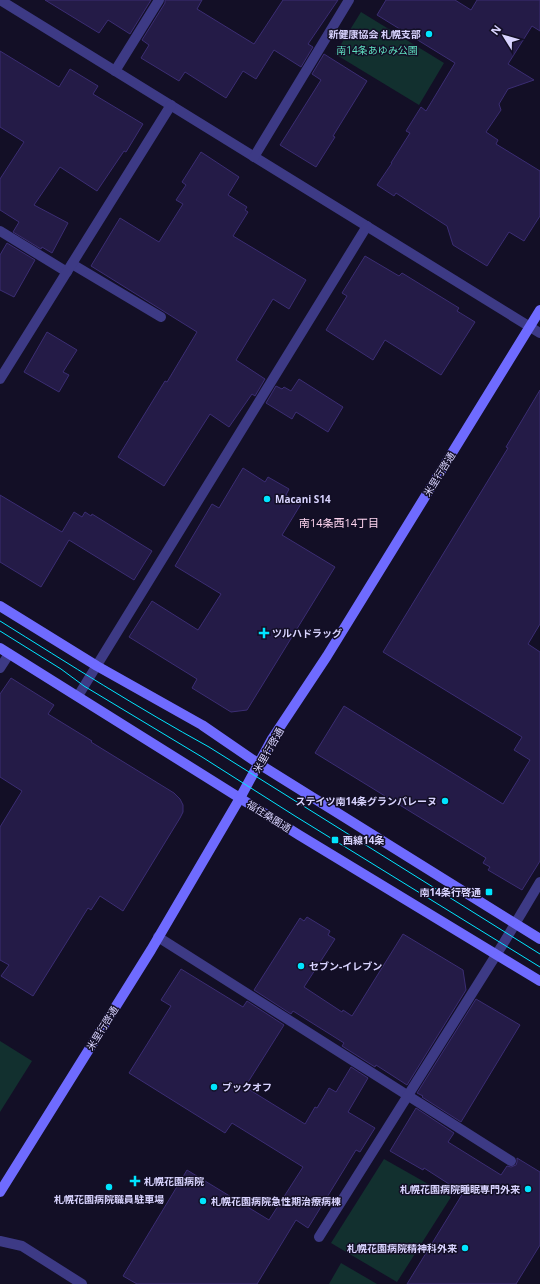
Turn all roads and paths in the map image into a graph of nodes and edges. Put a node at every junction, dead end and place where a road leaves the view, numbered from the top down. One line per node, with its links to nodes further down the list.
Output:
1 (0, 0): 4 (street)
2 (158, 0): 4 (street)
3 (349, 0): 6 (street)
4 (115, 71): 5 (street)
5 (170, 105): 6 (street); 9 (street)
6 (254, 157): 7 (street)
7 (367, 226): 12 (street); 18 (street)
8 (0, 231): 9 (street)
9 (69, 268): 11 (street); 14 (street)
10 (540, 310): 12 (street, 米里行啓通)
11 (161, 317)
12 (530, 327): 13 (street); 21 (street, 米里行啓通)
13 (540, 333)
14 (3, 366): 15 (street)
15 (0, 379)
16 (0, 606): 18 (street)
17 (4, 651): 19 (street); 20 (street, 福住桑園通)
18 (97, 666): 20 (street); 21 (street)
19 (0, 668)
20 (78, 696): 22 (street, 福住桑園通)
21 (259, 764): 22 (street, 米里行啓通); 24 (street)
22 (240, 798): 25 (street, 米里行啓通); 27 (street, 福住桑園通)
23 (540, 882): 24 (street)
24 (515, 924): 26 (street); 27 (street)
25 (158, 937): 29 (street); 31 (street, 米里行啓通)
26 (540, 939)
27 (496, 954): 28 (street, 福住桑園通); 29 (street)
28 (540, 982)
29 (408, 1095): 30 (street); 32 (street)
30 (511, 1160)
31 (0, 1192)
32 (319, 1237)
33 (0, 1241): 34 (street)
34 (82, 1284)

